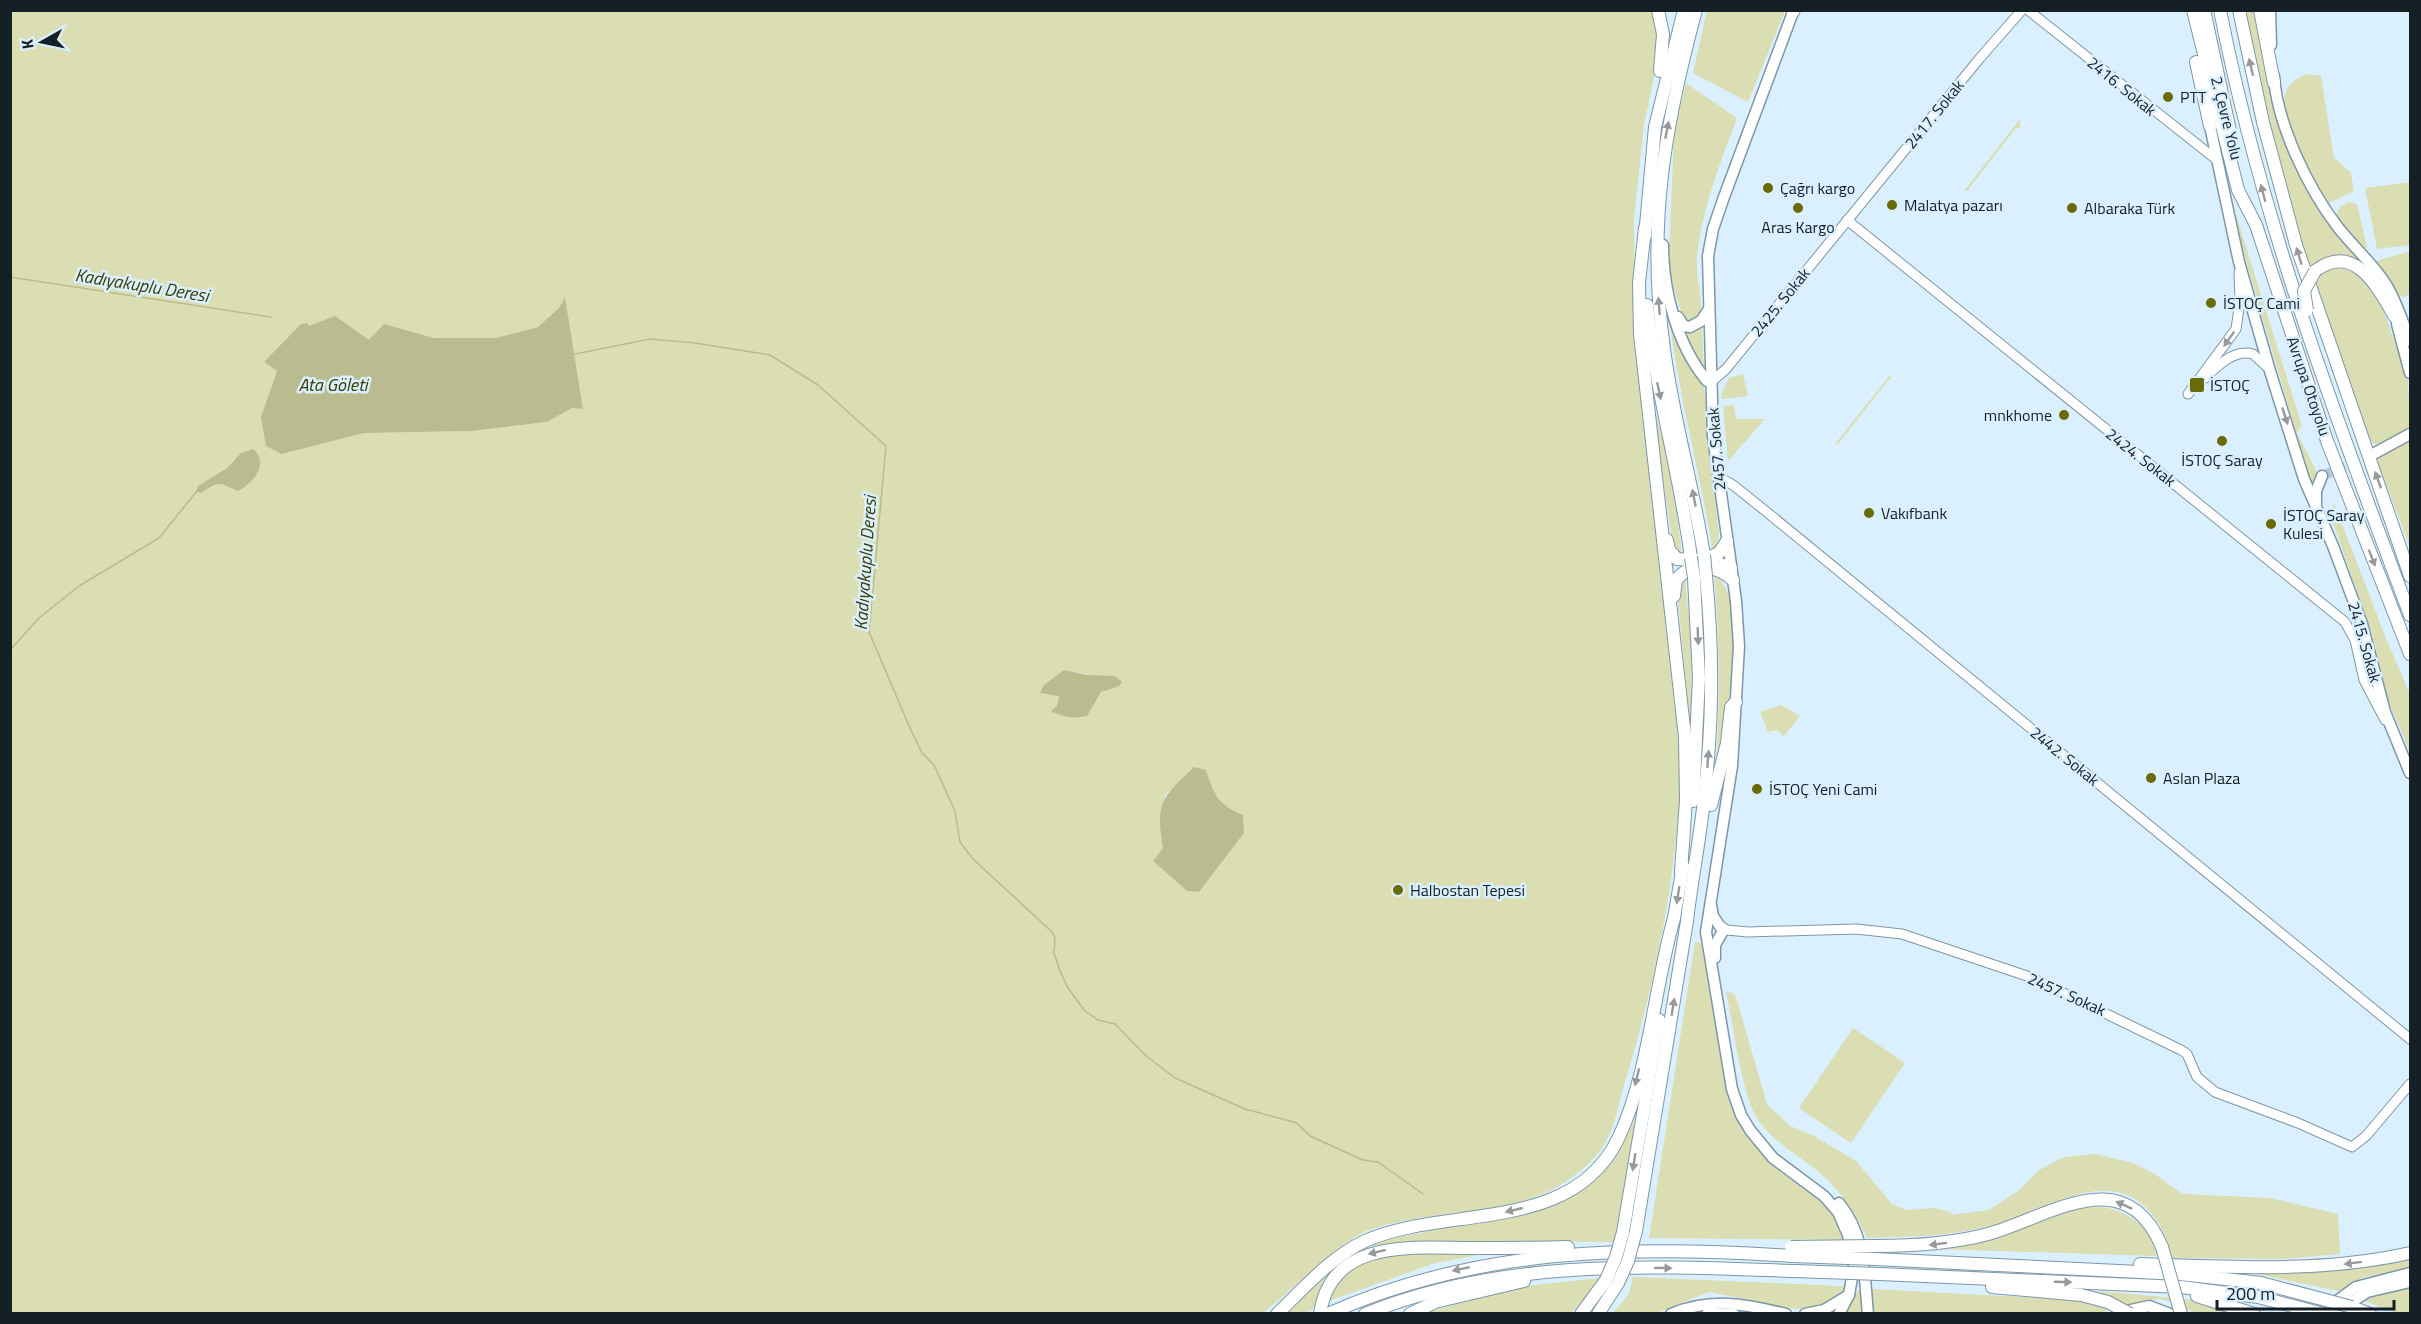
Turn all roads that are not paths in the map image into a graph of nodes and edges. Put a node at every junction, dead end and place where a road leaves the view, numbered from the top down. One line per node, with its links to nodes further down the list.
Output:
1 (1658, 10): 15 (highway)
2 (1684, 10): 15 (highway)
3 (1696, 10): 18 (highway, one-way to 3)
4 (2022, 10): 19 (street, 2417. Sokak)
5 (2028, 10): 17 (street, 2416. Sokak)
6 (2187, 10): 16 (highway)
7 (2193, 10): 20 (highway, Avrupa Otoyolu)
8 (2204, 10): 20 (highway, 2. Çevre Yolu)
9 (2220, 10): 31 (highway, Avrupa Otoyolu, one-way to 9)
10 (2239, 10): 40 (highway, one-way to 10)
11 (2260, 10): 14 (highway)
12 (2270, 10): 14 (main road)
13 (1793, 11): 25 (main road, 2457. Sokak)
14 (2274, 83): 22 (main road)
15 (1659, 108): 21 (highway)
16 (2210, 126): 17 (main road)
17 (2217, 160): 23 (main road)
18 (1659, 188): 24 (main road); 42 (highway, one-way to 18)
19 (1848, 220): 30 (street, 2425. Sokak); 51 (street, 2424. Sokak)
20 (2256, 225): 49 (highway, Avrupa Otoyolu, one-way to 49)
21 (1645, 228): 33 (highway); 42 (highway, one-way to 42)
22 (2338, 228): 26 (main road); 27 (main road)
23 (2239, 262): 28 (main road); 28 (street, one-way to 28)
24 (1671, 302): 25 (main road); 30 (main road)
25 (1709, 309): 30 (main road, 2457. Sokak)
26 (2395, 317): 29 (main road); 31 (highway, bridge)
27 (2410, 341)
28 (2270, 371): 39 (main road, 2415. Sokak, one-way to 39)
29 (2410, 373)
30 (1711, 382): 35 (main road, 2457. Sokak)
31 (2326, 389): 47 (highway, Avrupa Otoyolu)
32 (2410, 434): 34 (main road)
33 (1654, 450): 42 (highway); 48 (highway)
34 (2375, 453)
35 (1717, 476): 37 (street, 2442. Sokak); 38 (main road, 2457. Sokak)
36 (2322, 476): 39 (main road)
37 (1735, 486): 38 (street); 61 (street, 2442. Sokak)
38 (1720, 497): 41 (main road, 2457. Sokak)
39 (2317, 512): 51 (main road, 2415. Sokak)
40 (2398, 535): 43 (highway); 45 (highway)
41 (1727, 541): 42 (highway); 44 (main road, 2457. Sokak)
42 (1699, 558): 44 (highway); 46 (highway, bridge)
43 (2410, 564)
44 (1732, 574): 48 (highway); 50 (main road, 2457. Sokak)
45 (2410, 576)
46 (1700, 577): 53 (highway, one-way to 53); 56 (highway, one-way to 46)
47 (2410, 615)
48 (1676, 645): 53 (highway)
49 (2410, 654)
50 (1736, 702): 54 (main road, 2457. Sokak); 56 (highway)
51 (2390, 725): 52 (main road, 2415. Sokak)
52 (2410, 773)
53 (1681, 872): 55 (highway, one-way to 55)
54 (1710, 897): 57 (main road); 58 (main road, 2457. Sokak)
55 (1674, 918): 63 (highway, one-way to 63); 67 (highway, one-way to 67)
56 (1687, 921): 63 (highway, one-way to 56)
57 (1719, 925): 58 (main road); 59 (street); 60 (main road)
58 (1706, 932): 60 (main road); 74 (main road)
59 (1748, 932): 60 (street); 62 (street, 2457. Sokak)
60 (1718, 939): 89 (main road)
61 (2410, 1039)
62 (2410, 1084)
63 (1630, 1231): 70 (highway, bridge); 83 (highway, bridge)
64 (1623, 1252): 65 (highway, bridge); 67 (highway, one-way to 67); 79 (highway, one-way to 79)
65 (1875, 1253): 68 (highway); 92 (highway, one-way to 65, bridge)
66 (2410, 1253): 68 (highway, one-way to 68)
67 (1349, 1257): 77 (highway); 78 (highway)
68 (2068, 1268): 97 (highway, bridge)
69 (2410, 1273): 94 (main road)
70 (1605, 1274): 71 (highway, one-way to 71, bridge); 80 (highway); 81 (highway); 82 (highway)
71 (1879, 1274): 73 (highway, one-way to 73); 91 (highway, bridge)
72 (2410, 1282): 96 (main road)
73 (2122, 1284): 93 (highway); 95 (highway, bridge)
74 (1849, 1295): 87 (main road); 88 (main road)
75 (2166, 1312): 90 (main road)
76 (1784, 1313): 84 (main road); 87 (main road)
77 (1277, 1314)
78 (1320, 1314)
79 (1328, 1314)
80 (1365, 1314)
81 (1410, 1314)
82 (1581, 1314)
83 (1598, 1314)
84 (1671, 1314)
85 (1707, 1314): 86 (main road)
86 (1734, 1314)
87 (1803, 1314)
88 (1839, 1314)
89 (1868, 1314)
90 (2119, 1314)
91 (2130, 1314)
92 (2181, 1314)
93 (2254, 1314)
94 (2319, 1314)
95 (2324, 1314)
96 (2332, 1314)
97 (2370, 1314)

